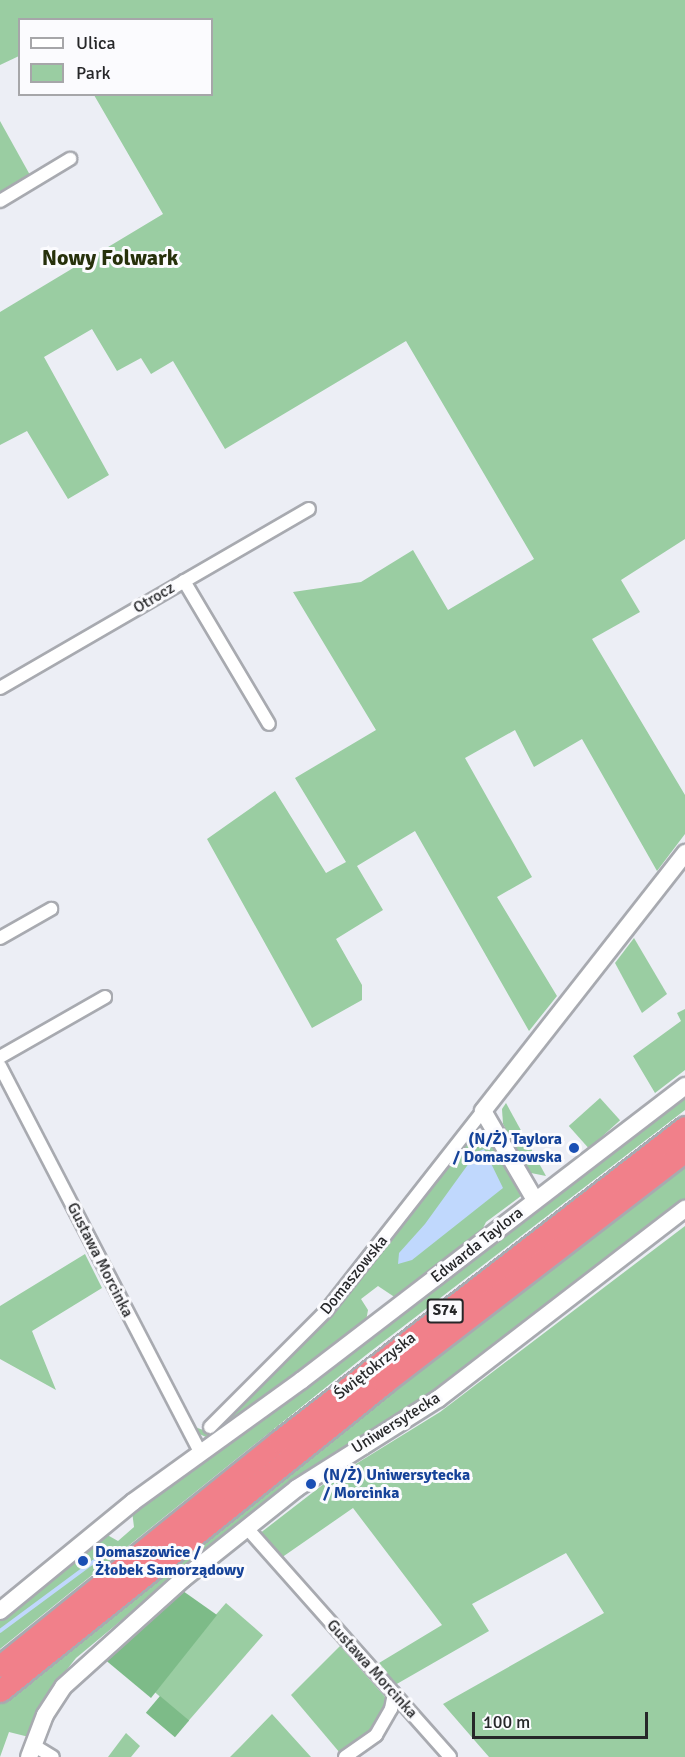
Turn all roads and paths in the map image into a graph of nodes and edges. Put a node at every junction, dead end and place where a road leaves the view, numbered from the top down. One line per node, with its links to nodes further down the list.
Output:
1 (70, 159): 2 (street)
2 (0, 201)
3 (309, 509): 4 (street, Otrocz)
4 (184, 581): 5 (street, Otrocz); 6 (street)
5 (0, 688)
6 (269, 724)
7 (685, 854): 14 (street, Domaszowska)
8 (51, 909): 9 (street)
9 (0, 938)
10 (105, 997): 11 (street)
11 (0, 1057)
12 (0, 1066): 20 (street, Gustawa Morcinka)
13 (685, 1086): 17 (street, Edwarda Taylora)
14 (483, 1111): 17 (street); 19 (street, Domaszowska)
15 (685, 1127): 21 (highway, Świętokrzyska / S74)
16 (685, 1151): 21 (highway, Świętokrzyska / S74)
17 (535, 1200): 20 (street, Edwarda Taylora)
18 (685, 1209): 22 (street, Uniwersytecka)
19 (210, 1427)
20 (201, 1454): 23 (street, Edwarda Taylora)
21 (214, 1505): 24 (highway, S74); 25 (highway, S74)
22 (246, 1527): 26 (street, Gustawa Morcinka); 27 (street, Uniwersytecka)
23 (0, 1611)
24 (0, 1666)
25 (0, 1691)
26 (394, 1693): 29 (street); 30 (street, Gustawa Morcinka)
27 (31, 1751): 28 (street)
28 (52, 1757)
29 (345, 1757)
30 (450, 1757)

